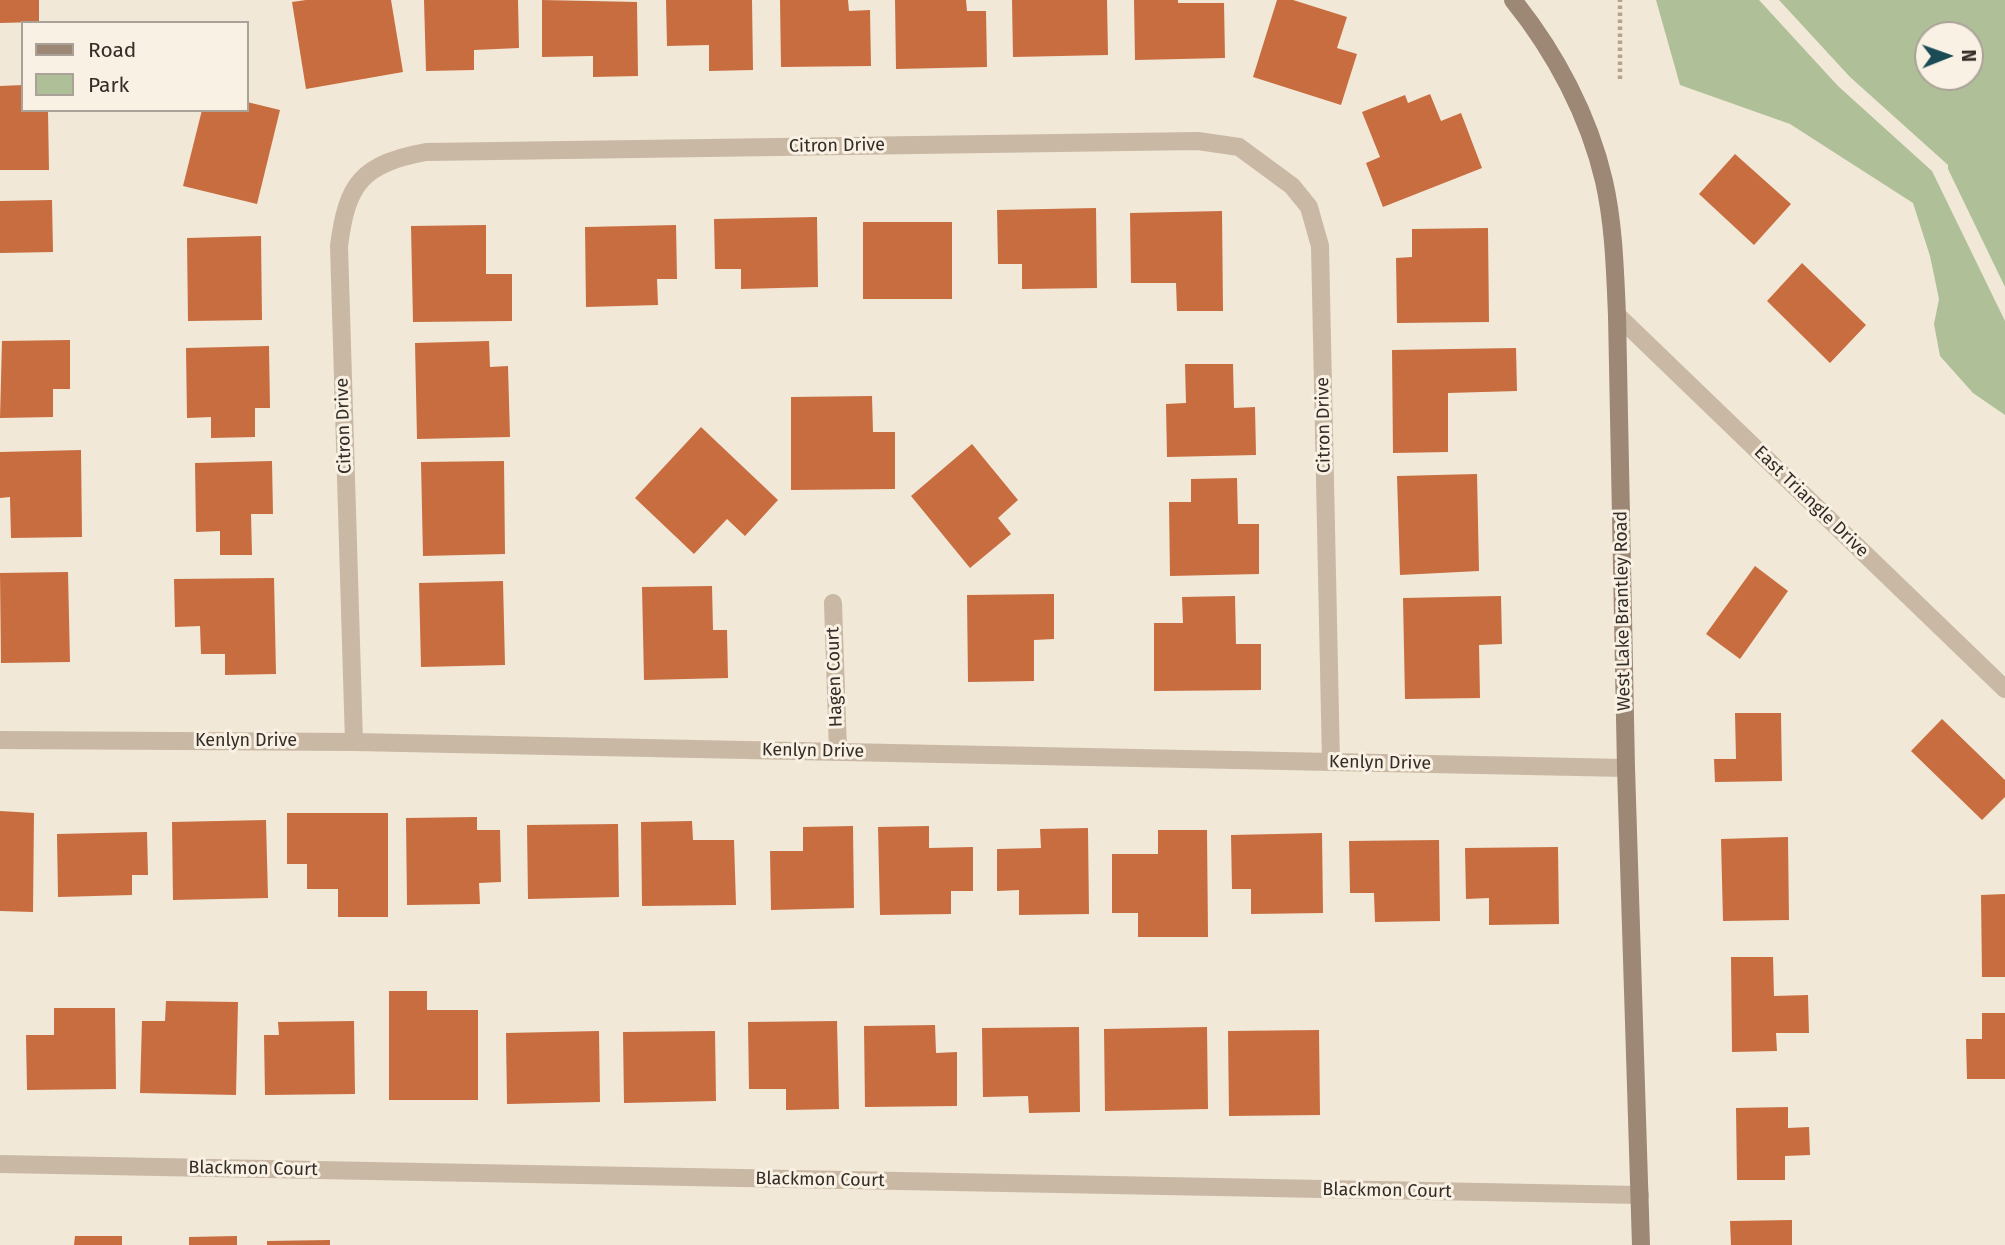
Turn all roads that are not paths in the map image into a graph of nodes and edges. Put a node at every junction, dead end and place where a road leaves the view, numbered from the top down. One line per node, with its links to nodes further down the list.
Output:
1 (1513, 0): 2 (street, West Lake Brantley Road)
2 (1618, 315): 4 (street, East Triangle Drive); 9 (street, West Lake Brantley Road)
3 (833, 603): 7 (street, Hagen Court)
4 (2005, 689)
5 (0, 740): 6 (street, Kenlyn Drive)
6 (354, 742): 7 (street, Kenlyn Drive); 8 (street, Citron Drive)
7 (838, 751): 8 (street, Kenlyn Drive)
8 (1331, 762): 9 (street, Kenlyn Drive)
9 (1626, 768): 11 (street, West Lake Brantley Road)
10 (0, 1164): 11 (street, Blackmon Court)
11 (1640, 1195): 12 (street, West Lake Brantley Road)
12 (1641, 1245)

